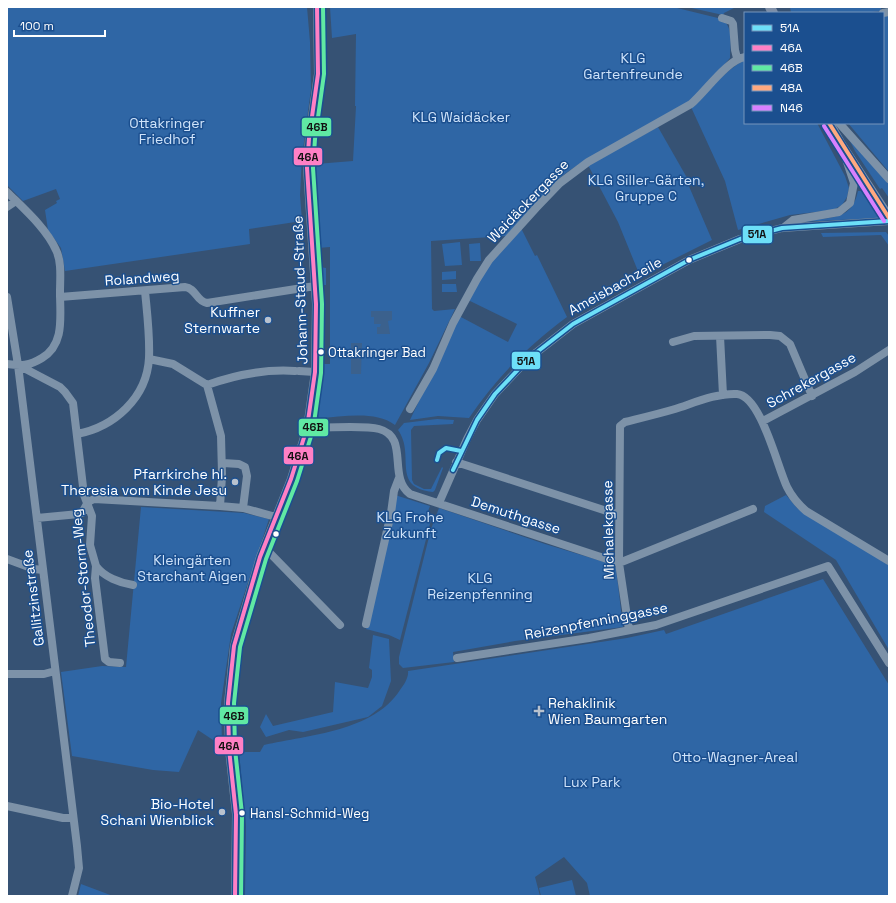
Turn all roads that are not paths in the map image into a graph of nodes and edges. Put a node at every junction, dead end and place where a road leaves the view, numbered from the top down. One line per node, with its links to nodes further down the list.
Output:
1 (317, 7): 14 (street, Johann-Staud-Straße)
2 (722, 18): 3 (street)
3 (741, 58): 28 (street, Waidäckergasse)
4 (830, 124): 6 (main road)
5 (840, 124): 7 (street)
6 (840, 143): 11 (main road); 13 (street)
7 (889, 180)
8 (7, 192): 9 (street)
9 (16, 201): 10 (street); 17 (street)
10 (7, 207)
11 (889, 218)
12 (889, 221): 13 (street, Ameisbachzeile)
13 (782, 228): 33 (street, Ameisbachzeile)
14 (315, 286): 15 (street, Rolandweg); 24 (street, Johann-Staud-Straße)
15 (145, 291): 17 (street, Rolandweg); 21 (street)
16 (7, 297): 23 (street, Gallitzinstraße)
17 (60, 298): 23 (street)
18 (720, 336): 19 (street); 26 (street); 27 (street)
19 (673, 342)
20 (889, 350): 27 (street, Schrekergasse)
21 (149, 359): 25 (street); 32 (street)
22 (7, 364): 23 (street)
23 (18, 365): 32 (street, Theodor-Storm-Weg); 43 (street, Gallitzinstraße)
24 (315, 372): 25 (street); 30 (street, Johann-Staud-Straße)
25 (207, 385): 34 (street)
26 (723, 396): 29 (street, Schrekergasse); 31 (street, Schrekergasse)
27 (812, 396): 29 (street, Schrekergasse)
28 (410, 409)
29 (763, 421): 46 (street)
30 (308, 428): 35 (street); 42 (street, Johann-Staud-Straße)
31 (620, 429): 41 (street, Michalekgasse)
32 (77, 434): 36 (street, Theodor-Storm-Weg)
33 (456, 462): 37 (street, Ameisbachzeile); 41 (street)
34 (223, 463): 38 (street); 39 (street)
35 (398, 478): 37 (street, Demuthgasse); 51 (street)
36 (88, 502): 38 (street); 43 (street); 48 (street, Theodor-Storm-Weg)
37 (439, 503): 47 (street, Demuthgasse)
38 (220, 506): 39 (street)
39 (244, 508): 42 (street)
40 (753, 509): 47 (street)
41 (620, 515): 47 (street, Michalekgasse)
42 (276, 517): 44 (street, Johann-Staud-Straße)
43 (37, 518): 49 (street, Gallitzinstraße)
44 (264, 547): 52 (street); 62 (street, Johann-Staud-Straße)
45 (7, 559): 49 (street)
46 (889, 561)
47 (619, 563): 53 (street, Michalekgasse)
48 (96, 566): 50 (street); 55 (street, Theodor-Storm-Weg)
49 (43, 570): 57 (street, Gallitzinstraße)
50 (133, 586)
51 (366, 624)
52 (340, 625)
53 (629, 630): 54 (street, Reizenpfenninggasse); 56 (street, Reizenpfenninggasse)
54 (457, 658)
55 (120, 663)
56 (889, 663)
57 (55, 671): 58 (street); 60 (street, Gallitzinstraße)
58 (7, 674)
59 (7, 806): 60 (street)
60 (73, 818): 61 (street, Gallitzinstraße)
61 (72, 896)
62 (235, 896)

